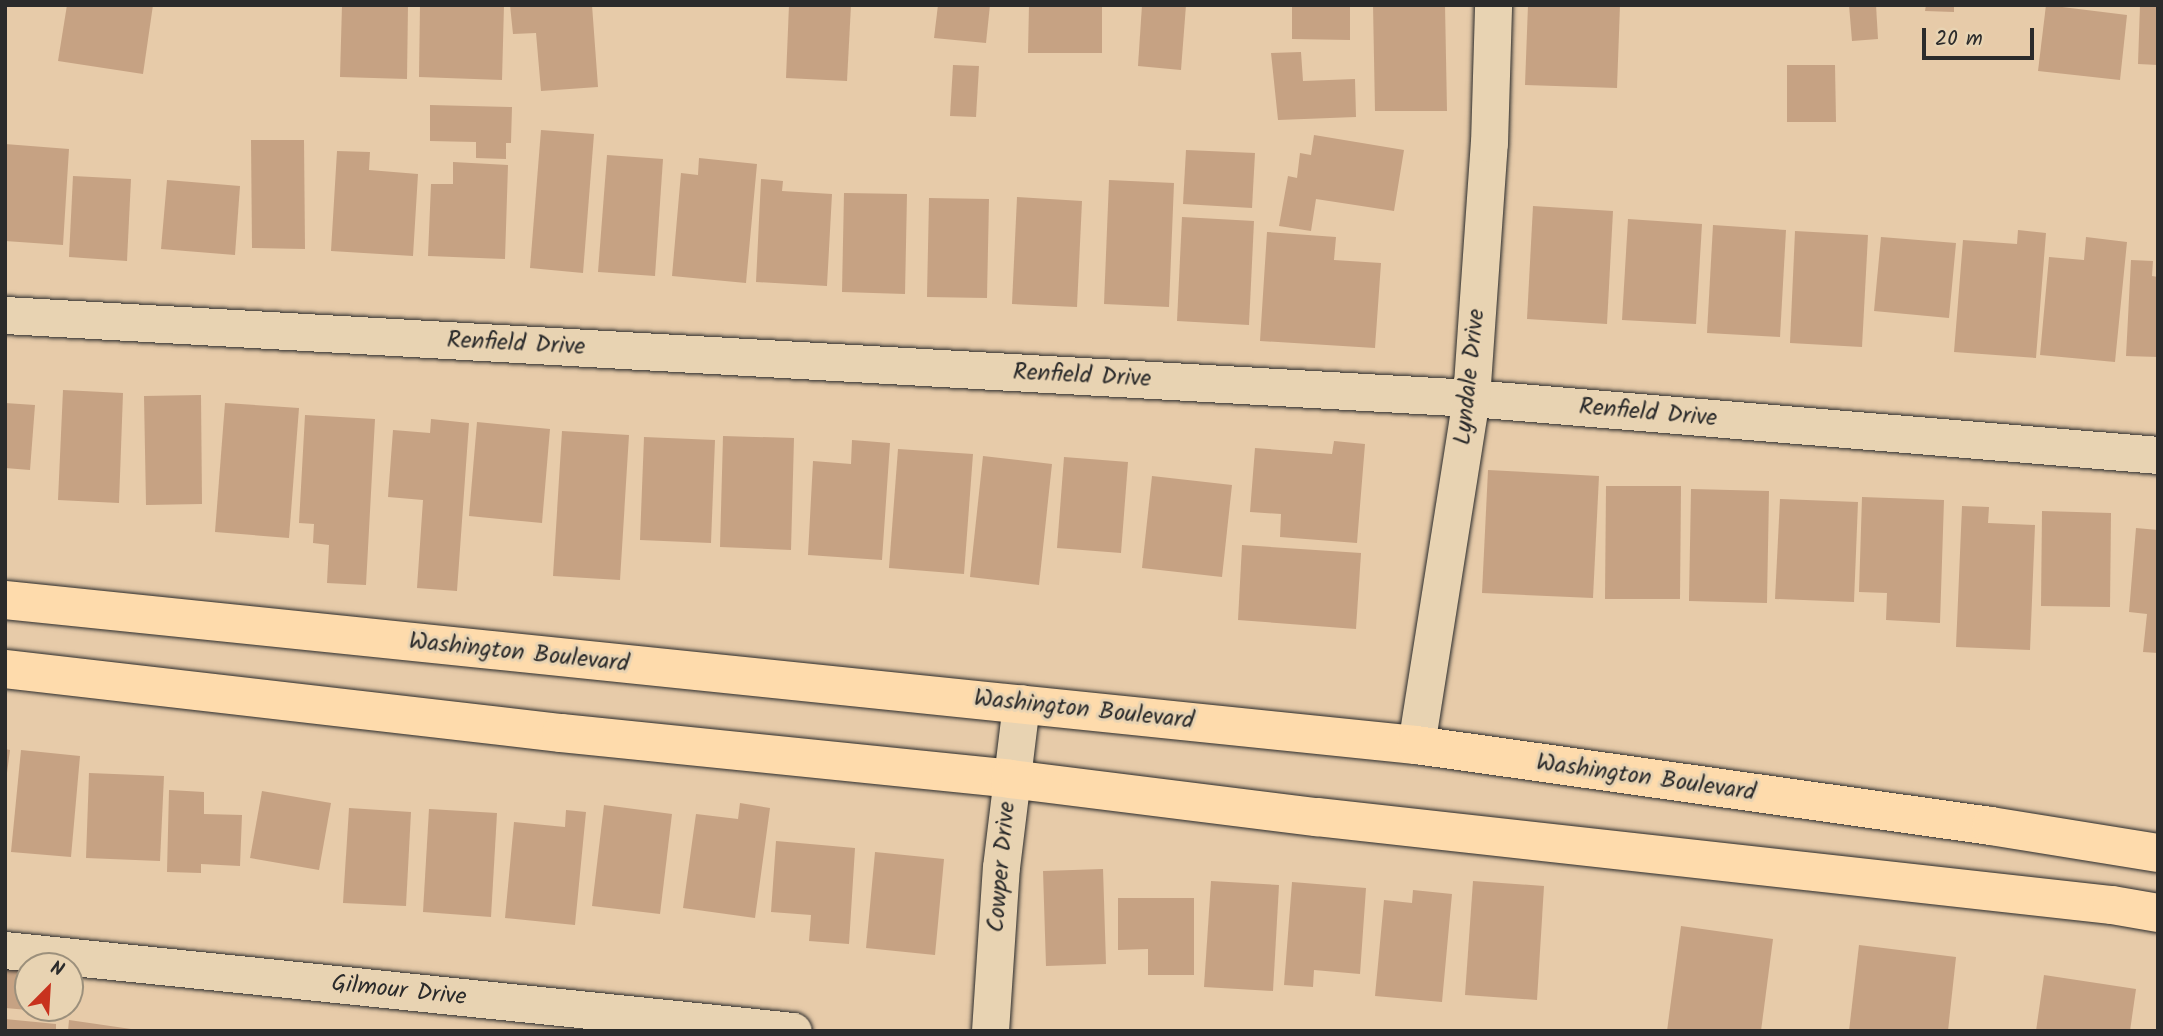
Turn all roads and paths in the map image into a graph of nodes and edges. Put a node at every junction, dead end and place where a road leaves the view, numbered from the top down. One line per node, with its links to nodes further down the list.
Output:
1 (1493, 5): 3 (street, Lyndale Drive)
2 (5, 315): 3 (street, Renfield Drive)
3 (1471, 398): 4 (street, Renfield Drive); 8 (street, Lyndale Drive)
4 (2158, 455)
5 (5, 600): 7 (highway, Washington Boulevard)
6 (5, 668): 9 (highway)
7 (1021, 703): 8 (highway, Washington Boulevard); 9 (street, Cowper Drive)
8 (1416, 745): 10 (highway, Washington Boulevard)
9 (1010, 779): 11 (highway); 14 (street, Cowper Drive)
10 (2158, 853)
11 (2158, 913)
12 (5, 950): 13 (street, Gilmour Drive)
13 (793, 1031)
14 (990, 1031)

